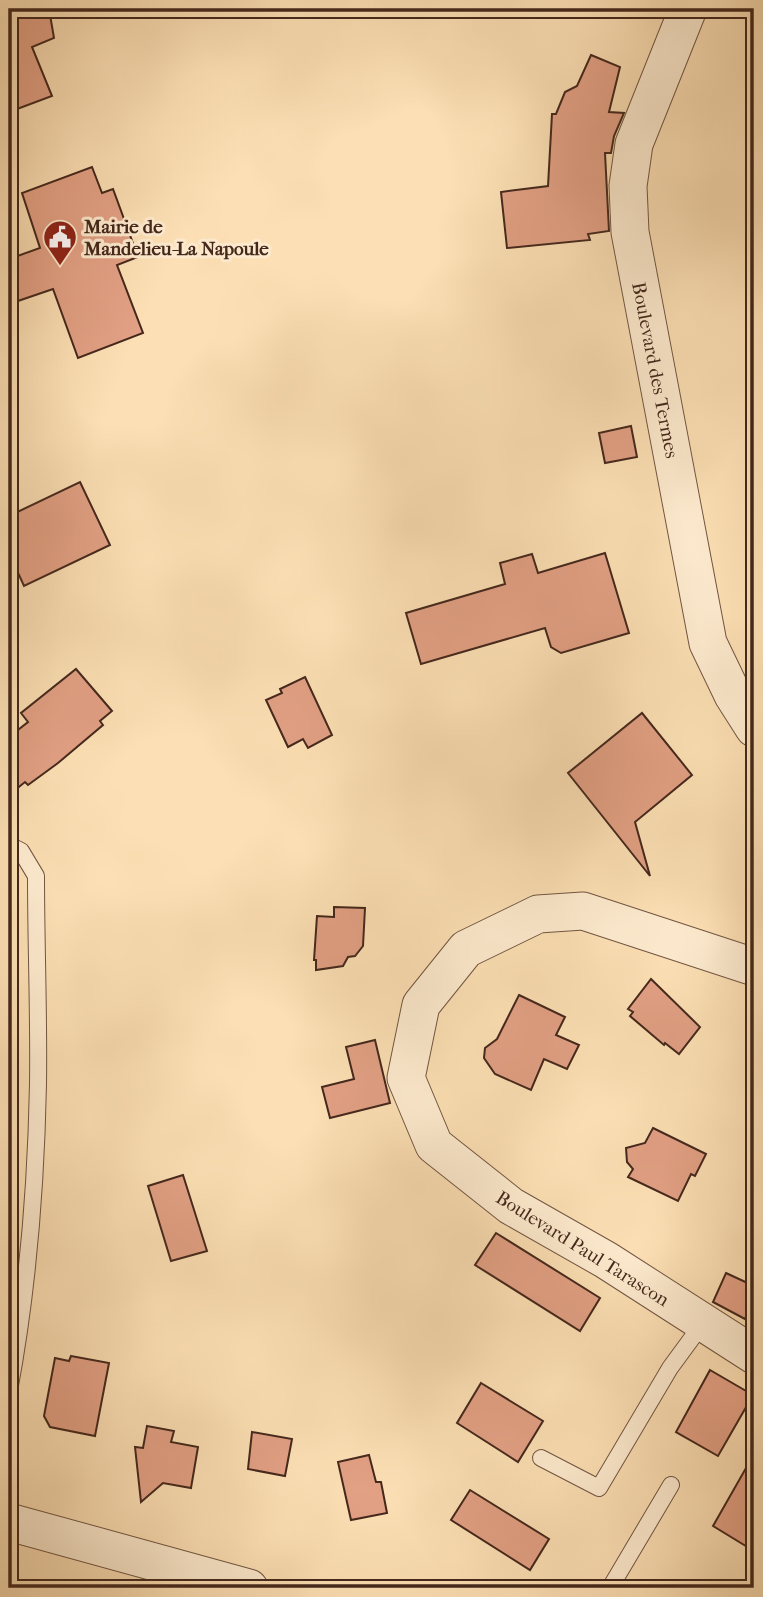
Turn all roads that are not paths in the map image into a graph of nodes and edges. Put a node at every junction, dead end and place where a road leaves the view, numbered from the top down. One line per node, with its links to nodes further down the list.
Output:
1 (688, 9): 2 (street, Boulevard des Termes)
2 (754, 728)
3 (9, 845): 7 (lane)
4 (754, 967): 5 (street, Boulevard Paul Tarascon)
5 (703, 1323): 6 (street, Boulevard Paul Tarascon); 8 (lane)
6 (754, 1355)
7 (9, 1391)
8 (541, 1458)
9 (671, 1485): 12 (lane)
10 (9, 1522): 11 (street)
11 (249, 1588)
12 (610, 1588)

